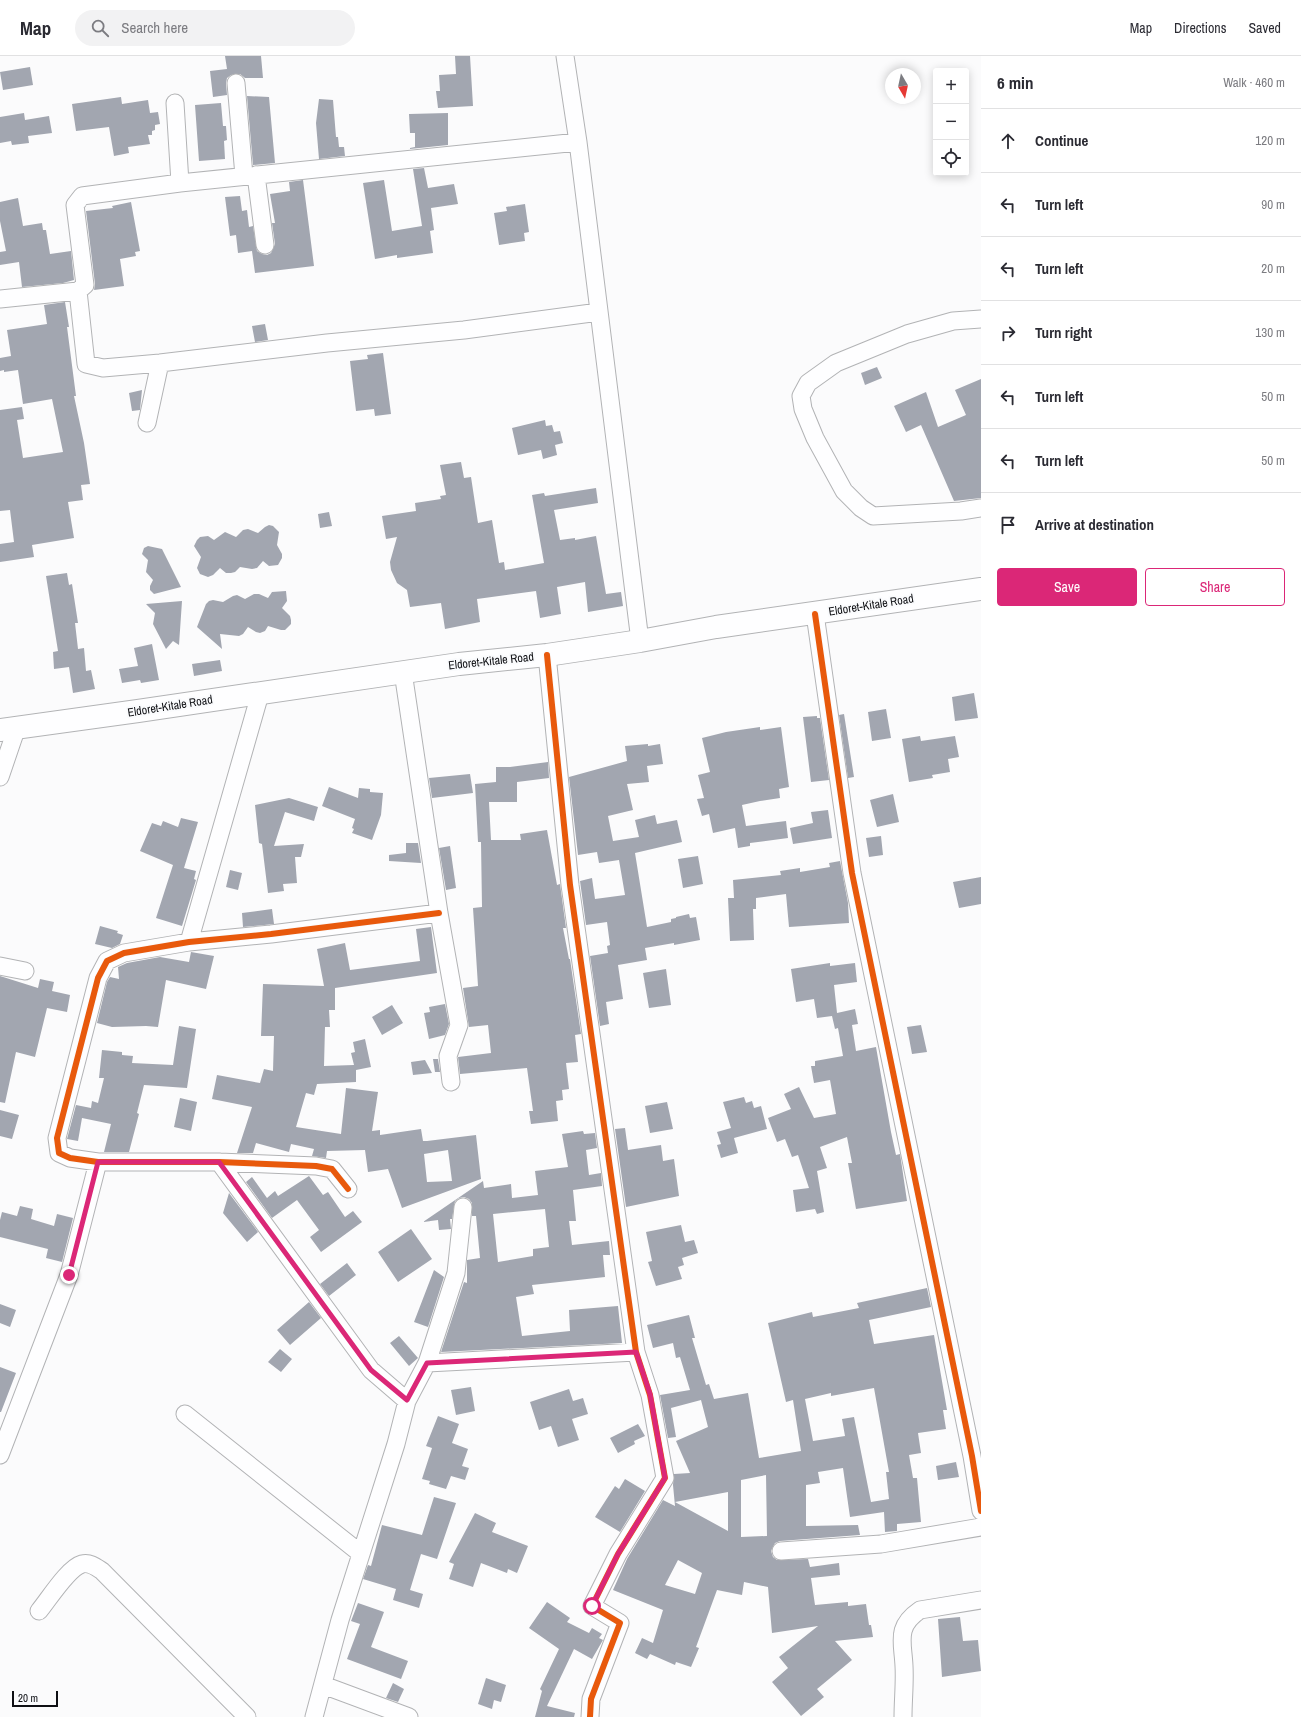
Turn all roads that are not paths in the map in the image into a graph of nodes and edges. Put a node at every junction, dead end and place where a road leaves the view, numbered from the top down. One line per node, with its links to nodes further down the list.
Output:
1 (564, 56): 4 (street)
2 (236, 84): 5 (street)
3 (175, 103): 6 (street)
4 (578, 142): 5 (street); 10 (street)
5 (250, 175): 6 (street); 7 (street)
6 (180, 183): 8 (street)
7 (265, 245)
8 (78, 291): 9 (street); 12 (street)
9 (0, 299)
10 (599, 312): 12 (street); 17 (street)
11 (981, 319): 14 (street)
12 (160, 363): 13 (street)
13 (147, 423)
14 (981, 508)
15 (981, 590): 16 (highway, Eldoret-Kitale Road)
16 (814, 614): 17 (highway, Eldoret-Kitale Road); 37 (street)
17 (640, 641): 18 (highway, Eldoret-Kitale Road)
18 (547, 655): 19 (highway, Eldoret-Kitale Road); 32 (street)
19 (403, 672): 20 (highway, Eldoret-Kitale Road); 23 (street)
20 (260, 694): 21 (highway, Eldoret-Kitale Road); 24 (street)
21 (9, 729): 22 (street)
22 (0, 777)
23 (438, 913): 24 (street); 27 (street)
24 (189, 942): 28 (street)
25 (0, 966): 26 (street)
26 (25, 971)
27 (451, 1082)
28 (98, 1162): 29 (street); 36 (street)
29 (219, 1162): 30 (street); 34 (street)
30 (348, 1189)
31 (463, 1207): 33 (street)
32 (636, 1352): 33 (street); 47 (street)
33 (427, 1363): 34 (street)
34 (407, 1400): 40 (street)
35 (185, 1414): 40 (street)
36 (0, 1455)
37 (981, 1511)
38 (981, 1527): 39 (street)
39 (781, 1552)
40 (360, 1554): 43 (street)
41 (981, 1600): 48 (street)
42 (39, 1611): 44 (street)
43 (323, 1686): 45 (street); 46 (street)
44 (247, 1717)
45 (314, 1717)
46 (409, 1717)
47 (590, 1717)
48 (903, 1717)

